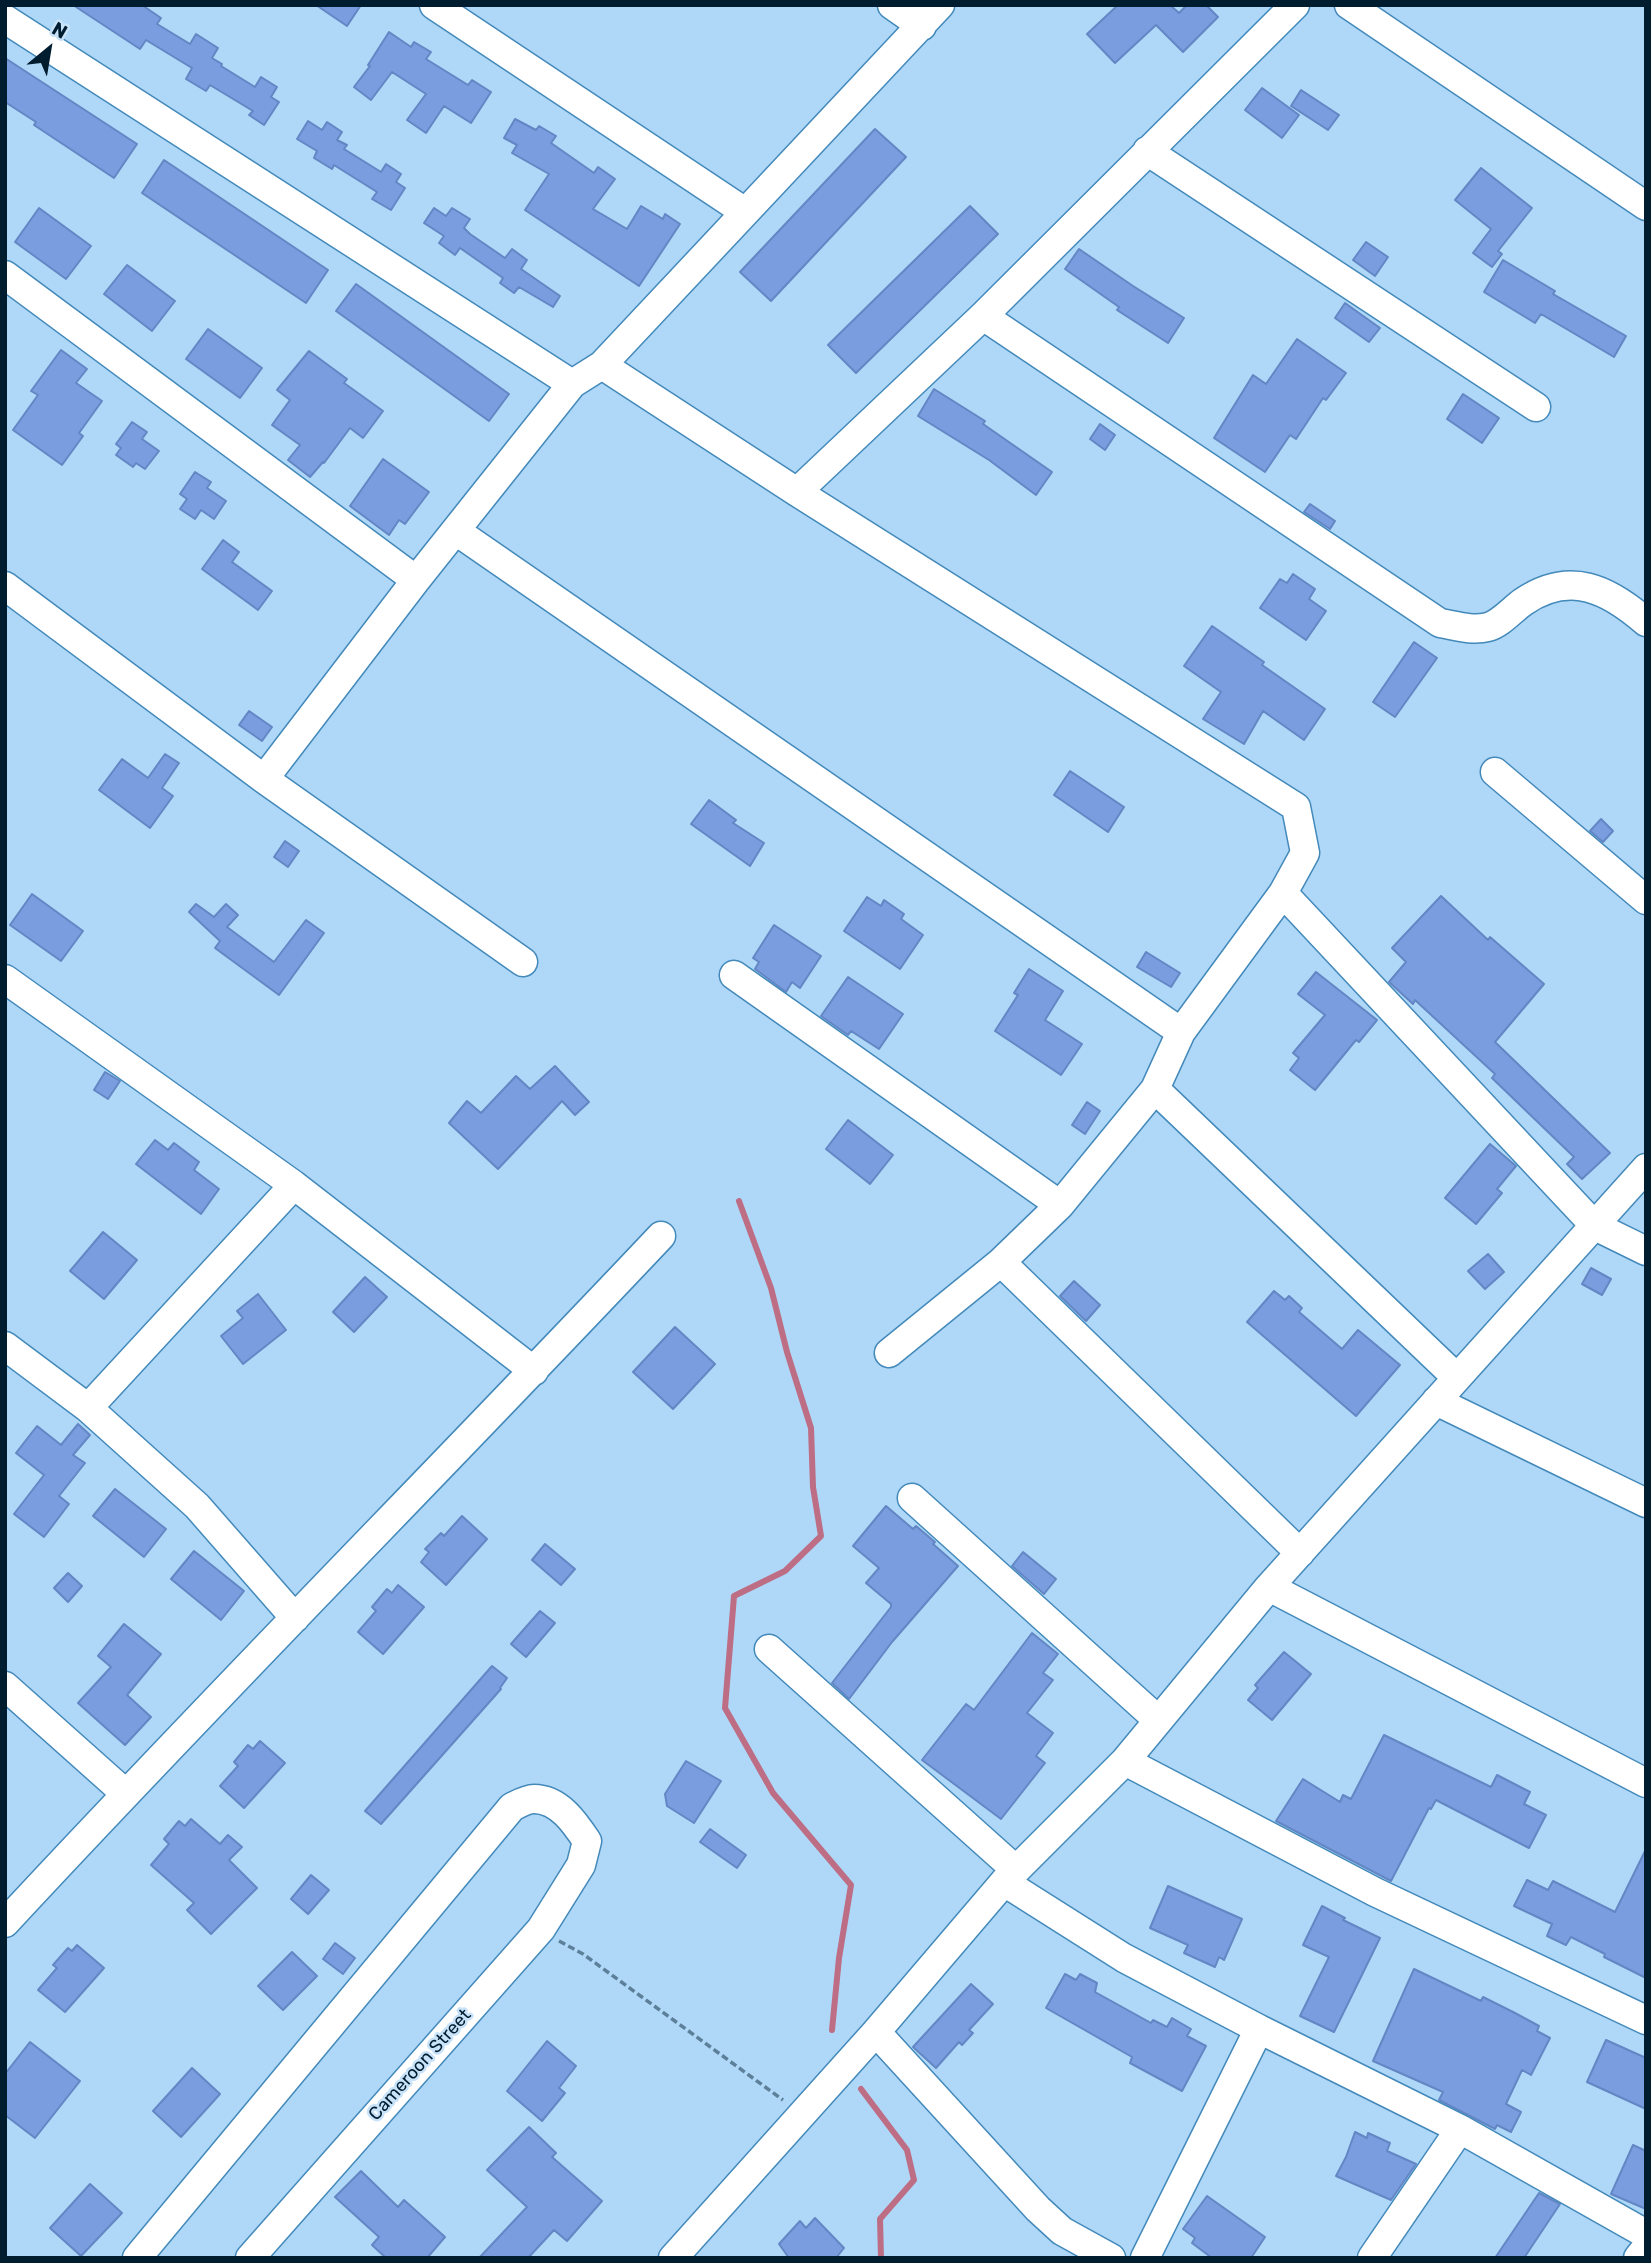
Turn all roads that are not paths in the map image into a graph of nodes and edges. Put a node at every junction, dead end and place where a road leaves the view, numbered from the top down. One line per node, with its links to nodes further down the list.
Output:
1 (434, 5): 10 (street)
2 (892, 5): 7 (street)
3 (940, 5): 7 (street)
4 (1295, 5): 8 (street)
5 (1349, 5): 9 (street)
6 (5, 19): 14 (street)
7 (922, 26): 10 (street)
8 (1147, 151): 12 (street); 15 (street)
9 (1646, 206)
10 (745, 212): 13 (street)
11 (5, 275): 18 (street)
12 (983, 316): 16 (street); 20 (street)
13 (602, 365): 14 (street); 16 (street)
14 (572, 384): 17 (street)
15 (1536, 407)
16 (797, 492): 23 (street)
17 (456, 531): 18 (street); 28 (street)
18 (416, 580): 22 (street)
19 (5, 586): 22 (street)
20 (1646, 622)
21 (1495, 772): 24 (street)
22 (264, 779): 25 (street)
23 (1283, 893): 28 (street); 33 (street)
24 (1646, 900)
25 (523, 962)
26 (734, 975): 32 (street)
27 (5, 979): 31 (street)
28 (1181, 1032): 29 (street)
29 (1155, 1090): 32 (street); 40 (street)
30 (1646, 1168): 33 (street)
31 (294, 1185): 39 (street); 42 (street)
32 (1060, 1205): 36 (street)
33 (1595, 1226): 35 (street); 40 (street)
34 (661, 1236): 39 (street)
35 (1646, 1251)
36 (1000, 1262): 38 (street); 45 (street)
37 (5, 1346): 42 (street)
38 (889, 1353)
39 (534, 1371): 47 (street)
40 (1457, 1378): 41 (street)
41 (1436, 1401): 44 (street); 45 (street)
42 (88, 1408): 47 (street)
43 (912, 1499): 50 (street)
44 (1646, 1503)
45 (1300, 1553): 46 (street)
46 (1269, 1587): 50 (street); 52 (street)
47 (295, 1618): 53 (street)
48 (769, 1649): 54 (street)
49 (5, 1686): 53 (street)
50 (1158, 1720): 51 (street)
51 (1125, 1761): 54 (street); 56 (street)
52 (1646, 1783)
53 (125, 1793): 55 (street)
54 (1010, 1876): 57 (street); 58 (street)
55 (5, 1923)
56 (1646, 2020)
57 (1259, 2029): 59 (street); 66 (street)
58 (876, 2032): 64 (street); 65 (street)
59 (1460, 2129): 60 (street); 67 (street)
60 (1646, 2234)
61 (1646, 2248): 68 (street)
62 (137, 2258): 63 (street, Cameroon Street)
63 (250, 2258)
64 (673, 2258)
65 (1111, 2258)
66 (1145, 2258)
67 (1372, 2258)
68 (1638, 2258)

